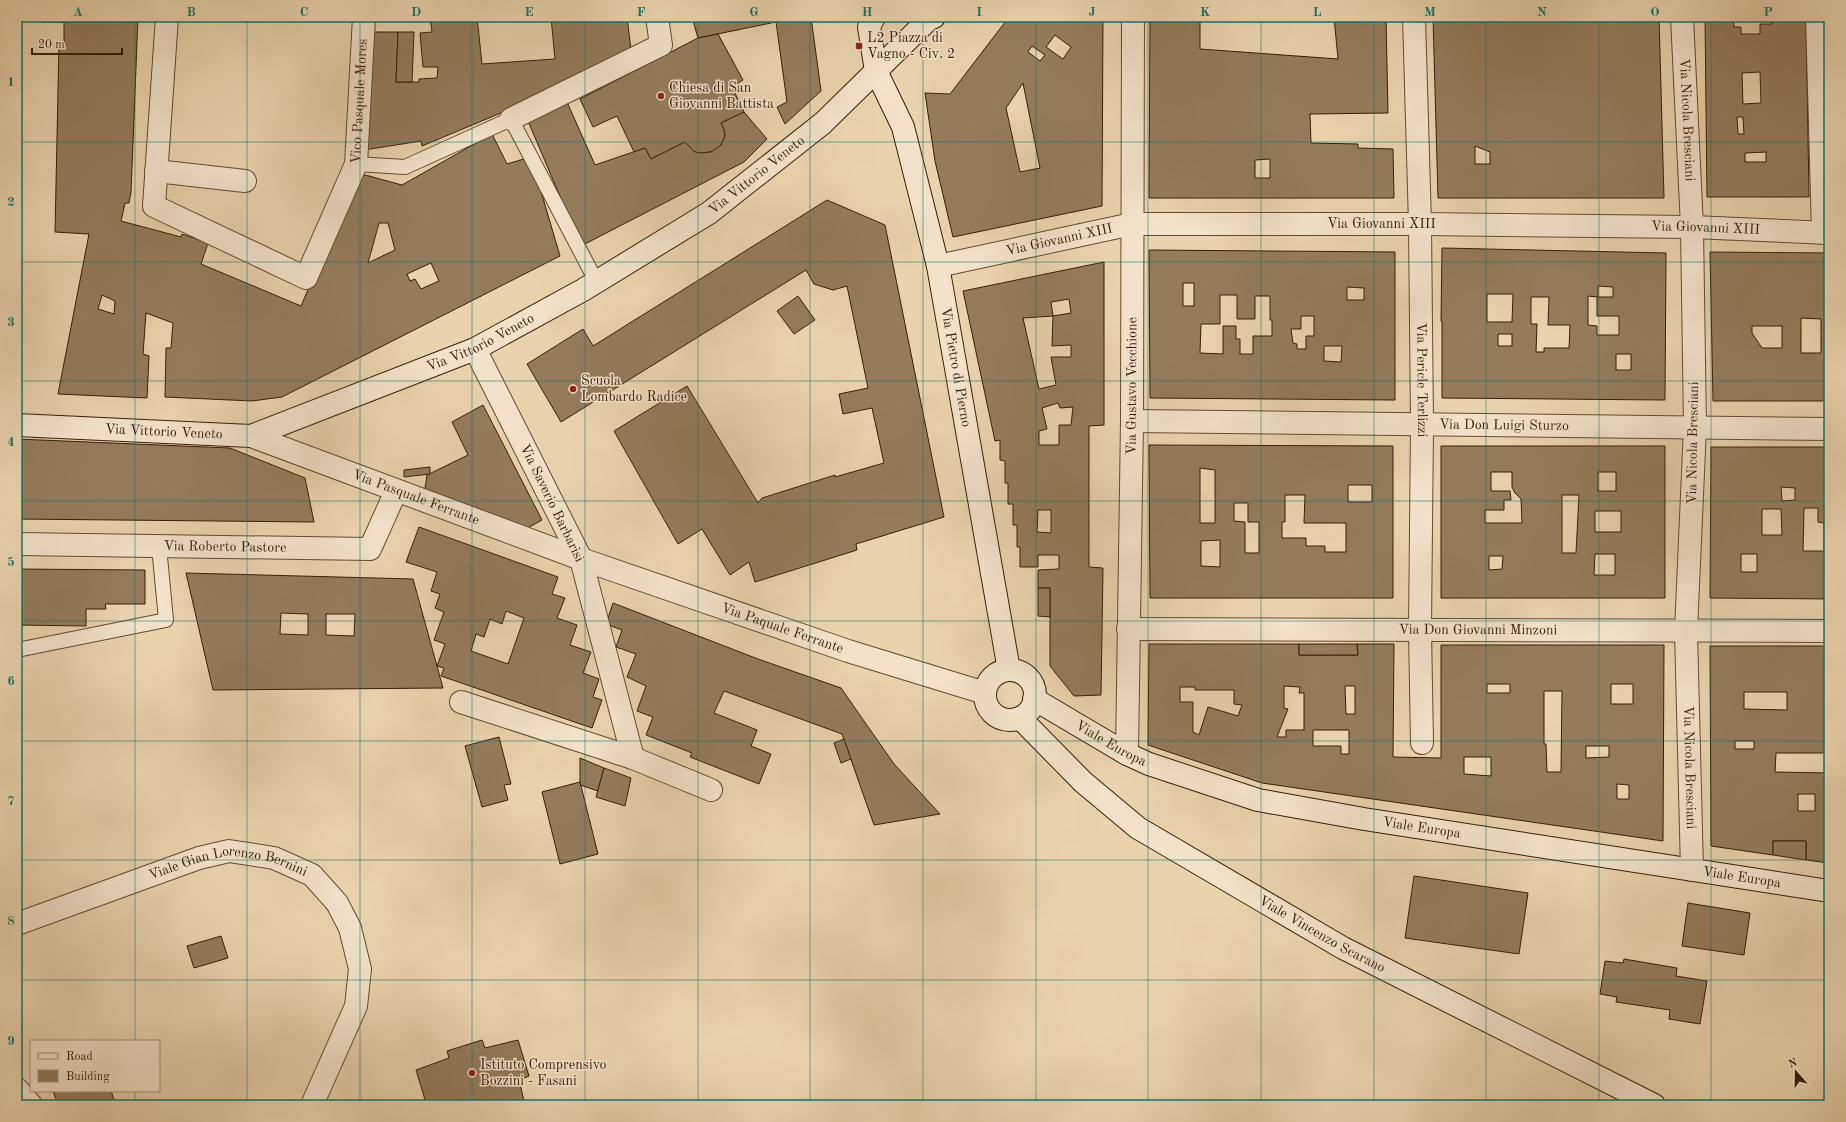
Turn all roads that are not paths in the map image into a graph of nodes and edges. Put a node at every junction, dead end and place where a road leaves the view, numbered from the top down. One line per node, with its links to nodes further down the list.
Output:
1 (167, 17): 13 (street)
2 (364, 17): 12 (street, Vico Pasquale Mores)
3 (657, 17): 11 (street, Vico Pasquale Mores)
4 (874, 17): 10 (street, Via Pietro di Pierno)
5 (934, 17): 10 (street, Via Vittorio Veneto)
6 (1133, 17): 15 (street, Via Gustavo Vecchione)
7 (1414, 17): 16 (street, Via Pericle Terlizzi)
8 (1682, 17): 17 (street, Via Nicola Bresciani)
9 (1817, 17): 18 (street)
10 (876, 71): 19 (street, Via Pietro di Pierno); 20 (street, Via Vittorio Veneto)
11 (511, 119): 12 (lane, Vico Pasquale Mores); 20 (lane)
12 (356, 164): 13 (street)
13 (156, 171): 14 (street)
14 (245, 181)
15 (1132, 224): 16 (street, Via Giovanni XIII); 19 (street, Via Giovanni XIII); 22 (street, Via Gustavo Vecchione)
16 (1420, 224): 17 (street, Via Giovanni XIII); 24 (street, Via Pericle Terlizzi)
17 (1692, 227): 18 (street, Via Giovanni XIII); 25 (street, Via Nicola Bresciani)
18 (1826, 233)
19 (938, 266): 37 (street, Via Pietro di Pierno)
20 (596, 281): 21 (street, Via Vittorio Veneto)
21 (475, 349): 27 (street, Via Vittorio Veneto); 31 (street, Via Saverio Barbarisi)
22 (1132, 421): 24 (street, Via Don Luigi Sturzo); 32 (street, Via Gustavo Vecchione)
23 (17, 425): 27 (street, Via Vittorio Veneto)
24 (1422, 425): 25 (street, Via Don Luigi Sturzo); 33 (street, Via Pericle Terlizzi)
25 (1695, 427): 26 (street, Via Don Luigi Sturzo); 34 (street, Via Nicola Bresciani)
26 (1829, 429)
27 (251, 436): 28 (street, Via Pasquale Ferrante)
28 (396, 491): 30 (street, Via Roberto Pastore); 31 (street, Via Pasquale Ferrante)
29 (17, 544): 30 (street, Via Roberto Pastore)
30 (159, 546): 36 (lane)
31 (581, 559): 38 (street, Via Paquale Ferrante); 44 (street, Via Saverio Barbarisi)
32 (1128, 629): 33 (street, Via Don Giovanni Minzoni); 43 (street, Via Gustavo Vecchione)
33 (1420, 630): 34 (street, Via Don Giovanni Minzoni); 42 (street, Via Pericle Terlizzi)
34 (1686, 631): 35 (street, Via Don Giovanni Minzoni); 46 (street, Via Nicola Bresciani)
35 (1829, 631)
36 (17, 650)
37 (1009, 670): 38 (street); 39 (street)
38 (985, 693): 41 (street)
39 (1034, 699): 41 (street); 43 (street, Viale Europa)
40 (461, 702): 44 (street)
41 (1020, 718): 52 (street, Viale Vincenzo Scarano)
42 (1422, 743)
43 (1127, 754): 46 (street, Viale Europa)
44 (633, 758): 45 (street)
45 (711, 790)
46 (1692, 870): 47 (street, Viale Europa)
47 (1829, 891)
48 (17, 924): 51 (street, Viale Gian Lorenzo Bernini)
49 (17, 1089): 50 (street)
50 (32, 1105)
51 (312, 1105)
52 (1654, 1105)

